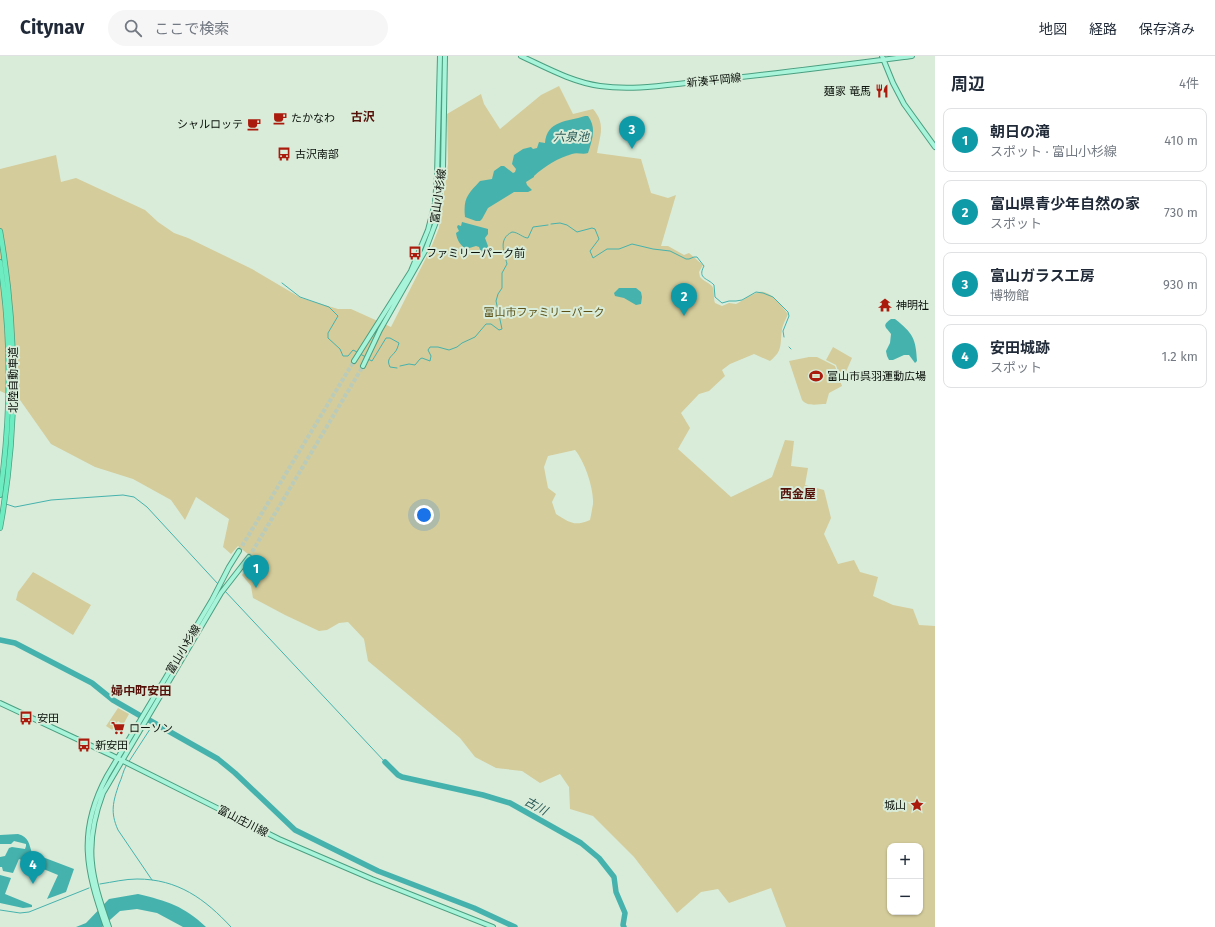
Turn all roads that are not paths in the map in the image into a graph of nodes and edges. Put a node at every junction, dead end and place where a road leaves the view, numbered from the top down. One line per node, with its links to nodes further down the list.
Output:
1 (440, 56): 9 (main road, 富山小杉線)
2 (445, 56): 10 (main road, 富山小杉線)
3 (521, 56): 5 (main road, 新湊平岡線)
4 (912, 56): 5 (main road, 新湊平岡線)
5 (883, 58): 6 (main road)
6 (935, 147)
7 (0, 231): 12 (highway, 北陸自動車道)
8 (0, 262): 11 (highway, 北陸自動車道)
9 (354, 361)
10 (363, 366)
11 (0, 494)
12 (0, 528)
13 (239, 551): 16 (main road, 富山小杉線)
14 (249, 557): 16 (main road, 富山小杉線)
15 (0, 703): 16 (main road, 富山庄川線)
16 (119, 759): 17 (main road, 富山小杉線); 20 (main road, 富山庄川線)
17 (97, 896): 18 (main road, 富山小杉線); 19 (main road, 富山小杉線)
18 (106, 927)
19 (109, 927)
20 (492, 927)

